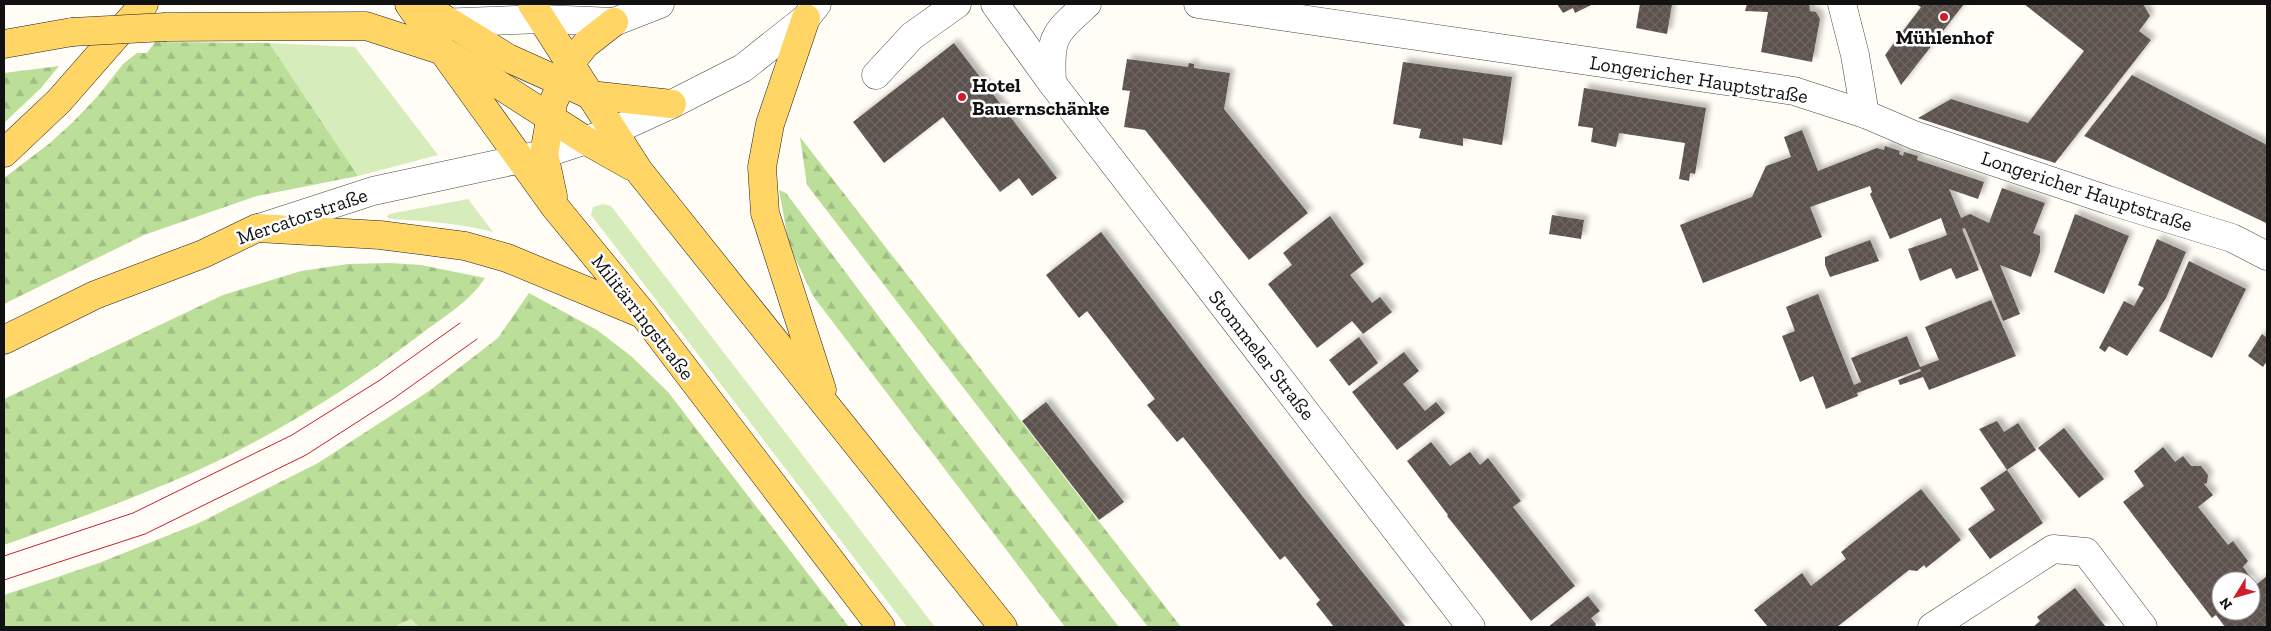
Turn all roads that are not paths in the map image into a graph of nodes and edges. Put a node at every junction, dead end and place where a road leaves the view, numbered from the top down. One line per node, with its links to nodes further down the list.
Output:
1 (144, 4): 25 (main road)
2 (660, 4): 11 (street)
3 (957, 4): 17 (street)
4 (995, 4): 18 (street, Stommeler Straße)
5 (1088, 4): 18 (street)
6 (1198, 4): 21 (street, Longericher Hauptstraße)
7 (1842, 4): 21 (street)
8 (418, 10): 12 (street); 13 (street); 15 (main road)
9 (812, 11): 20 (street, Mercatorstraße); 32 (main road)
10 (537, 12): 11 (street); 12 (street); 16 (main road)
11 (614, 22): 16 (main road)
12 (451, 23): 16 (main road)
13 (366, 26): 14 (main road, bridge); 15 (main road)
14 (4, 44)
15 (443, 52): 22 (main road); 26 (main road)
16 (566, 73): 19 (main road); 22 (main road)
17 (876, 76)
18 (1052, 83): 35 (street, Stommeler Straße)
19 (590, 95): 20 (main road); 23 (main road)
20 (672, 104): 23 (street, Mercatorstraße)
21 (1865, 114): 29 (street, Longericher Hauptstraße)
22 (550, 117): 24 (main road); 26 (main road)
23 (613, 131): 24 (street, Mercatorstraße); 27 (main road)
24 (585, 140): 26 (street, Mercatorstraße); 27 (main road)
25 (4, 153)
26 (532, 156): 28 (street, Mercatorstraße); 30 (main road, Militärringstraße)
27 (639, 171): 32 (main road)
28 (257, 228): 30 (main road); 31 (main road, Mercatorstraße)
29 (2267, 256)
30 (642, 314): 33 (main road, Militärringstraße)
31 (4, 340)
32 (828, 408): 34 (main road)
33 (882, 627)
34 (1003, 627)
35 (1471, 627)
36 (1932, 627): 37 (street)
37 (2144, 627)

